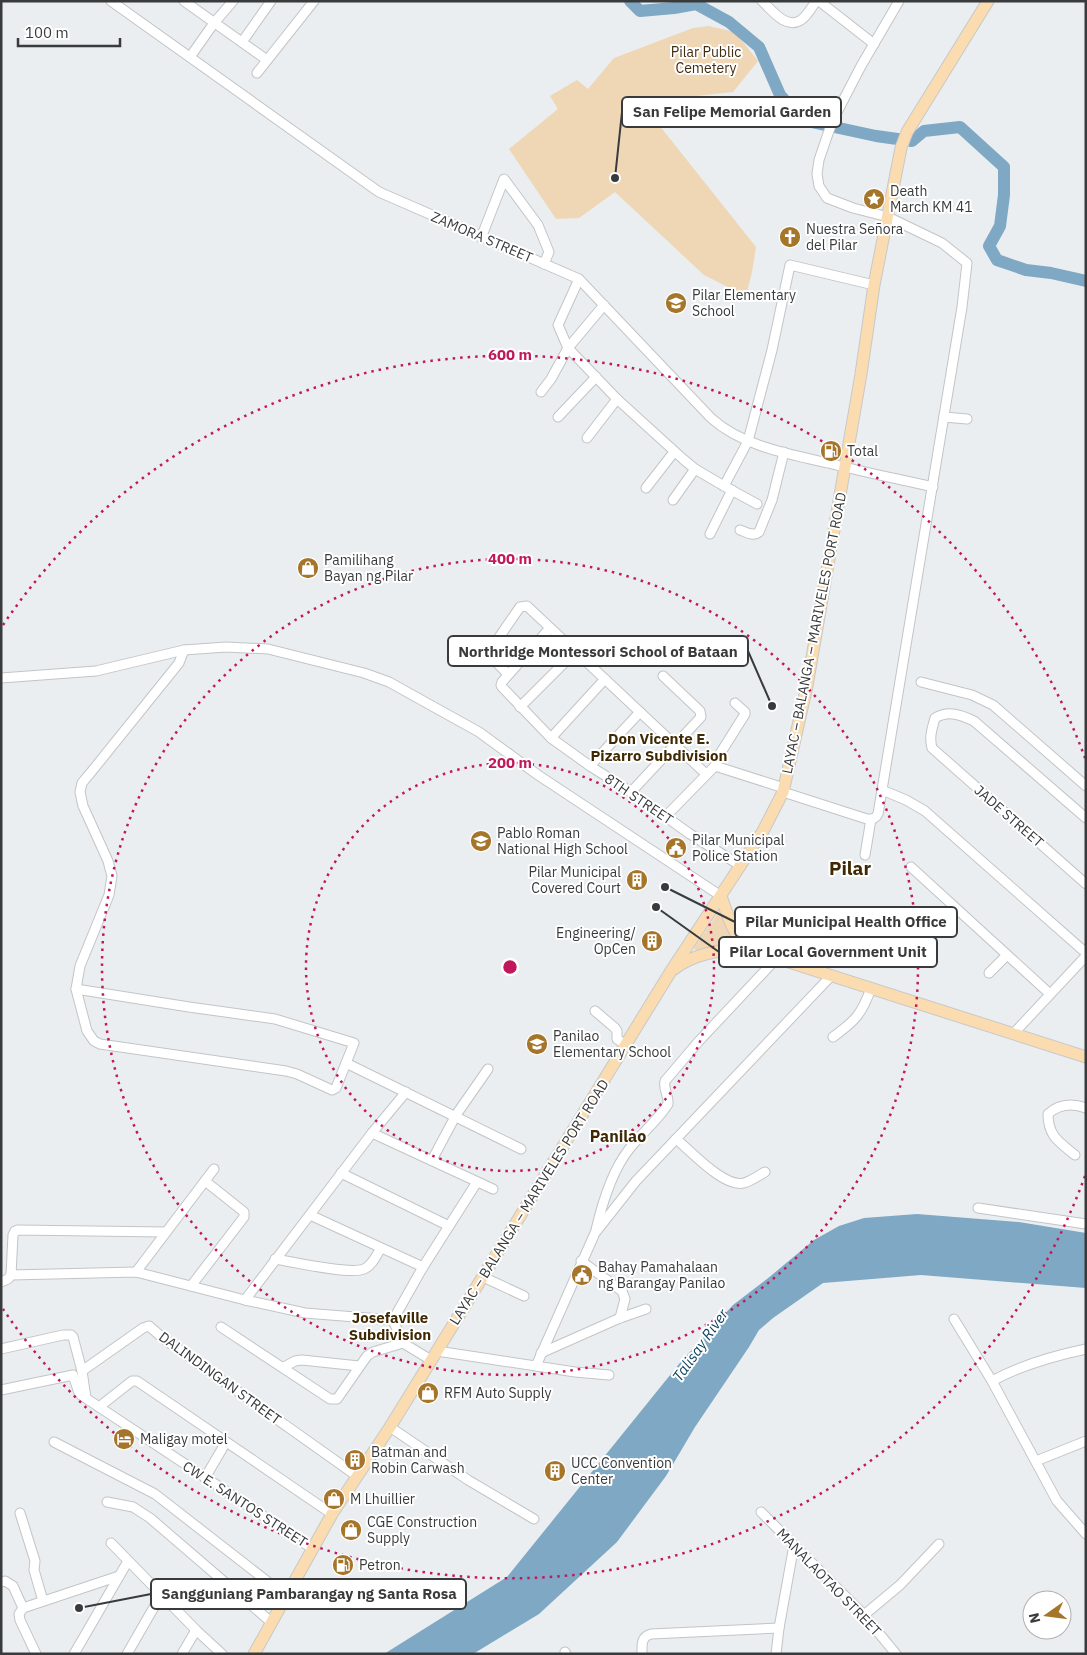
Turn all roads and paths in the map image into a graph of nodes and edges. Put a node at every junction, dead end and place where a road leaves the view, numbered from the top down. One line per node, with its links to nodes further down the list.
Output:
1 (110, 1): 13 (street, ZAMORA STREET)
2 (184, 1): 10 (street)
3 (233, 1): 10 (street)
4 (271, 1): 11 (street)
5 (314, 1): 14 (street)
6 (762, 1): 7 (street)
7 (818, 1): 12 (street)
8 (899, 1): 12 (street)
9 (988, 1): 16 (main road, LAYAC – BALANGA – MARIVELES PORT ROAD)
10 (214, 23): 11 (street); 13 (street)
11 (242, 42): 14 (street)
12 (874, 44): 16 (street)
13 (190, 57): 17 (street, ZAMORA STREET)
14 (267, 60): 15 (street)
15 (257, 73)
16 (888, 217): 20 (main road, LAYAC – BALANGA – MARIVELES PORT ROAD); 27 (street)
17 (481, 238): 18 (street, ZAMORA STREET); 18 (street)
18 (544, 264): 19 (street, ZAMORA STREET)
19 (579, 279): 21 (street, ZAMORA STREET); 22 (street)
20 (874, 285): 30 (street); 34 (main road, LAYAC – BALANGA – MARIVELES PORT ROAD)
21 (604, 306): 22 (street); 30 (street, ZAMORA STREET)
22 (568, 348): 23 (street); 24 (street)
23 (596, 377): 25 (street); 26 (street)
24 (541, 392)
25 (618, 399): 29 (street); 31 (street)
26 (558, 417)
27 (944, 417): 28 (street); 35 (street)
28 (967, 418)
29 (586, 438)
30 (748, 441): 32 (street, ZAMORA STREET); 37 (street)
31 (674, 452): 33 (street); 36 (street)
32 (784, 452): 34 (street, ZAMORA STREET); 40 (street)
33 (695, 468): 37 (street); 38 (street)
34 (845, 468): 35 (street, ZAMORA STREET); 59 (main road, LAYAC – BALANGA – MARIVELES PORT ROAD)
35 (933, 487): 60 (street)
36 (646, 488)
37 (728, 488): 39 (street); 41 (street)
38 (672, 500)
39 (757, 504)
40 (740, 530)
41 (710, 534)
42 (550, 628): 44 (street); 45 (street); 45 (street)
43 (184, 650): 47 (street); 69 (street); 78 (street)
44 (575, 652): 48 (street); 51 (street)
45 (508, 674): 51 (street, 8TH STREET)
46 (663, 676): 54 (street)
47 (1, 678)
48 (605, 680): 52 (street); 53 (street)
49 (920, 682): 58 (street)
50 (735, 703): 56 (street)
51 (520, 707): 53 (street, 8TH STREET)
52 (640, 712): 54 (street); 55 (street)
53 (551, 738): 55 (street, 8TH STREET)
54 (675, 745): 57 (street); 61 (street)
55 (590, 766): 61 (street, 8TH STREET)
56 (715, 766): 57 (street); 59 (street)
57 (706, 774): 62 (street)
58 (1086, 786)
59 (784, 790): 64 (street); 66 (main road, LAYAC – BALANGA – MARIVELES PORT ROAD)
60 (882, 790): 64 (street); 72 (street)
61 (630, 792): 62 (street, 8TH STREET)
62 (666, 816): 66 (street, 8TH STREET)
63 (1086, 818): 68 (street, JADE STREET)
64 (871, 819): 65 (street)
65 (864, 855)
66 (741, 866): 69 (main road, LAYAC – BALANGA – MARIVELES PORT ROAD)
67 (911, 867): 71 (street)
68 (1086, 884)
69 (722, 896): 70 (main road); 74 (main road, LAYAC – BALANGA – MARIVELES PORT ROAD)
70 (748, 949): 73 (main road); 74 (main road)
71 (1006, 955): 75 (street); 79 (street)
72 (1086, 955): 79 (street)
73 (776, 959): 76 (main road); 106 (street)
74 (671, 972): 83 (main road, LAYAC – BALANGA – MARIVELES PORT ROAD)
75 (990, 973)
76 (832, 975): 77 (main road); 91 (street)
77 (872, 988): 81 (main road); 82 (street)
78 (76, 989): 85 (street); 85 (street)
79 (1050, 994): 81 (street)
80 (595, 1011): 83 (street)
81 (1014, 1033): 84 (main road)
82 (833, 1037)
83 (626, 1045): 113 (main road, LAYAC – BALANGA – MARIVELES PORT ROAD)
84 (1086, 1056)
85 (346, 1063): 87 (street)
86 (488, 1069): 89 (street)
87 (406, 1092): 89 (street); 90 (street)
88 (1086, 1108): 93 (street)
89 (456, 1116): 92 (street); 94 (street)
90 (372, 1133): 94 (street); 97 (street)
91 (676, 1138): 96 (street); 106 (street)
92 (521, 1148)
93 (1075, 1155)
94 (432, 1160): 99 (street)
95 (214, 1168): 98 (street)
96 (765, 1172)
97 (341, 1173): 102 (street); 104 (street)
98 (205, 1181): 105 (street); 115 (street)
99 (477, 1182): 100 (street); 104 (street)
100 (493, 1189)
101 (978, 1208): 103 (street)
102 (310, 1214): 107 (street); 108 (street)
103 (1086, 1224)
104 (449, 1226): 110 (street)
105 (165, 1232): 111 (street); 112 (street)
106 (595, 1232): 109 (street)
107 (381, 1248): 108 (street); 110 (street)
108 (275, 1259): 117 (street)
109 (582, 1261): 119 (street); 126 (street)
110 (423, 1267): 121 (street)
111 (136, 1272): 112 (street); 115 (street)
112 (12, 1275): 114 (street)
113 (483, 1277): 116 (street); 127 (main road, LAYAC – BALANGA – MARIVELES PORT ROAD)
114 (1, 1282)
115 (191, 1286): 117 (street)
116 (524, 1296)
117 (244, 1300): 121 (street)
118 (646, 1309): 119 (street)
119 (620, 1318): 126 (street)
120 (954, 1319): 133 (street)
121 (393, 1320): 123 (street)
122 (221, 1327): 130 (street)
123 (403, 1343): 127 (street); 128 (street)
124 (1, 1349): 131 (street)
125 (1086, 1349): 133 (street)
126 (541, 1353): 129 (street)
127 (434, 1356): 129 (street); 137 (main road, LAYAC – BALANGA – MARIVELES PORT ROAD)
128 (359, 1366): 130 (street); 130 (street)
129 (536, 1366): 132 (street)
130 (284, 1367)
131 (82, 1371): 135 (street); 142 (street, DALINDINGAN STREET)
132 (609, 1375)
133 (992, 1381): 141 (street)
134 (1, 1390): 135 (street, CW E. SANTOS STREET)
135 (86, 1398): 136 (street, CW E. SANTOS STREET)
136 (99, 1407): 140 (street); 143 (street, CW E. SANTOS STREET)
137 (390, 1427): 142 (main road, LAYAC – BALANGA – MARIVELES PORT ROAD); 148 (street)
138 (1086, 1441): 141 (street)
139 (54, 1442): 158 (street)
140 (226, 1442): 143 (street); 147 (street)
141 (1036, 1461): 149 (street)
142 (357, 1476): 147 (main road, LAYAC – BALANGA – MARIVELES PORT ROAD)
143 (205, 1478): 153 (street, CW E. SANTOS STREET)
144 (106, 1502): 162 (street)
145 (761, 1512): 152 (street, MANALAOTAO STREET)
146 (20, 1513): 159 (street)
147 (332, 1514): 153 (main road, LAYAC – BALANGA – MARIVELES PORT ROAD)
148 (534, 1519)
149 (1086, 1534)
150 (111, 1543): 154 (street)
151 (939, 1544): 161 (street)
152 (794, 1545): 161 (street, MANALAOTAO STREET); 163 (street)
153 (313, 1549): 158 (main road, LAYAC – BALANGA – MARIVELES PORT ROAD)
154 (128, 1561): 155 (street); 157 (street)
155 (119, 1576): 159 (street); 167 (street)
156 (1, 1582): 160 (street)
157 (161, 1595): 164 (street); 168 (street)
158 (286, 1596): 162 (main road, LAYAC – BALANGA – MARIVELES PORT ROAD)
159 (43, 1601): 160 (street)
160 (23, 1608): 166 (street)
161 (864, 1615): 173 (street, MANALAOTAO STREET)
162 (271, 1622): 165 (main road, LAYAC – BALANGA – MARIVELES PORT ROAD)
163 (779, 1628): 171 (street); 172 (street)
164 (196, 1630): 169 (street); 170 (street)
165 (257, 1653)
166 (36, 1654)
167 (74, 1654)
168 (127, 1654)
169 (182, 1654)
170 (222, 1654)
171 (642, 1654)
172 (776, 1654)
173 (896, 1654)

